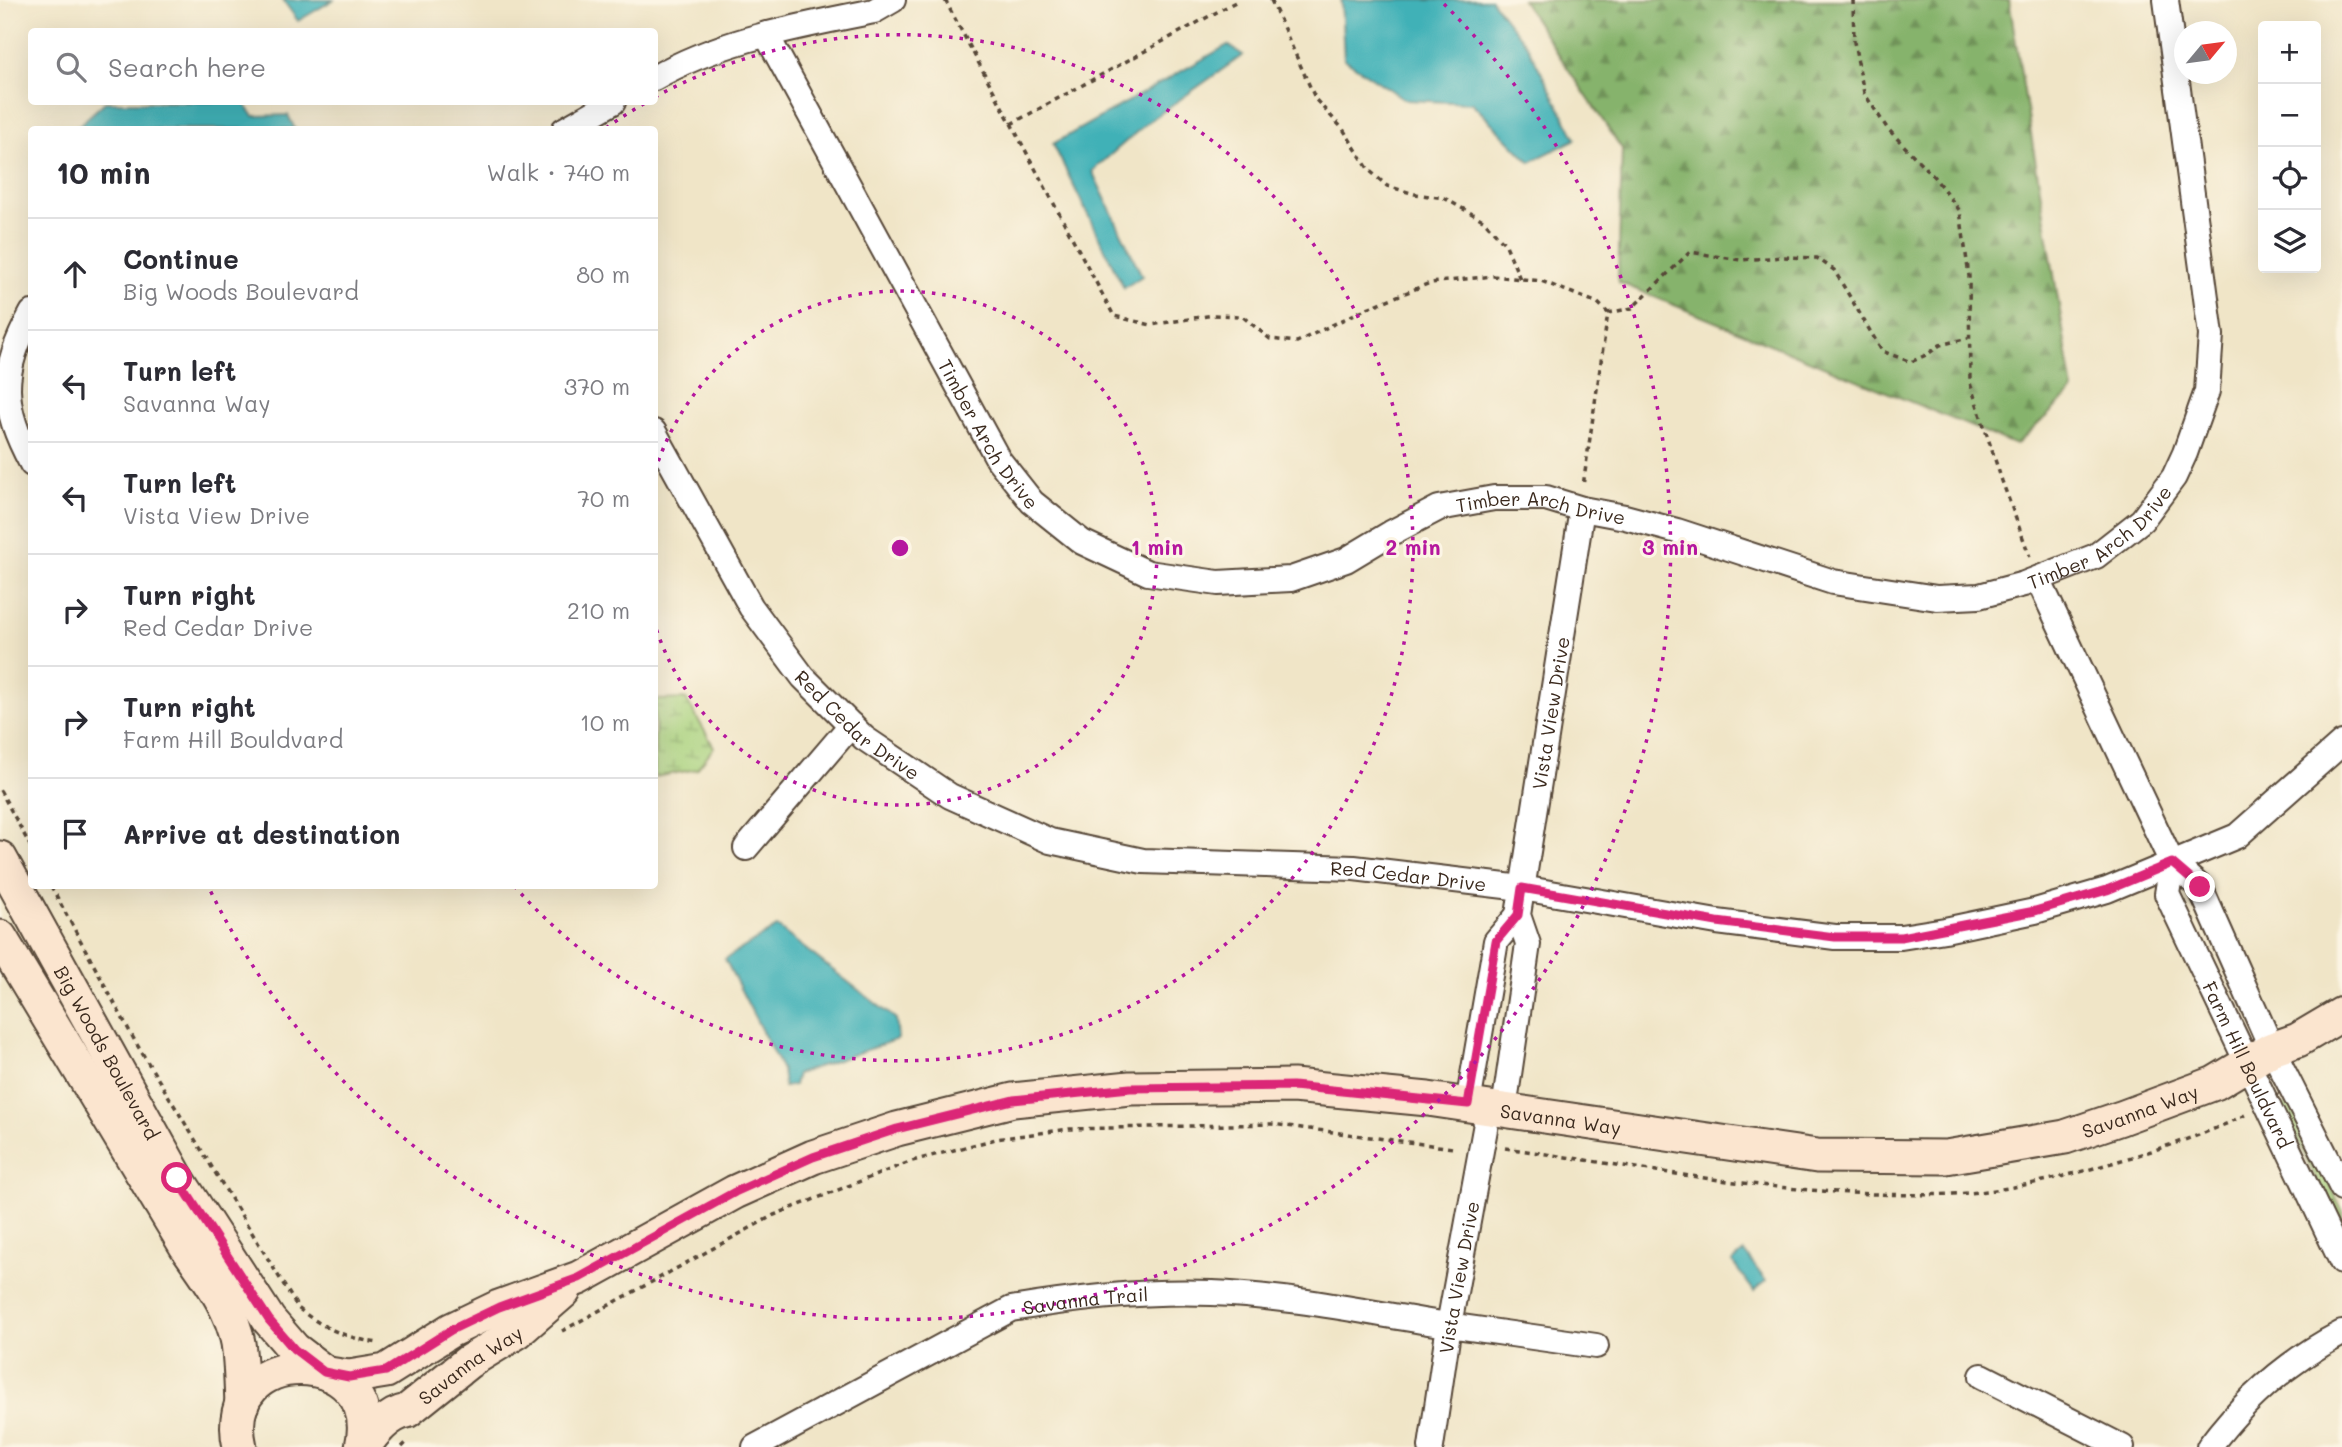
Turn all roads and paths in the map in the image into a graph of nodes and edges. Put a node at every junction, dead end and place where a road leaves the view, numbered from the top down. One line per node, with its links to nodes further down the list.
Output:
1 (893, 0): 7 (street)
2 (945, 0): 10 (path)
3 (1240, 0): 10 (path)
4 (1271, 0): 12 (path)
5 (1853, 0): 15 (path)
6 (2166, 0): 19 (street, Timber Arch Drive)
7 (766, 34): 8 (street); 18 (street, Timber Arch Drive)
8 (658, 76)
9 (608, 105): 11 (street)
10 (1011, 124): 12 (path)
11 (571, 126)
12 (1520, 279): 13 (path)
13 (1608, 313): 15 (path); 18 (path)
14 (28, 319): 17 (street)
15 (1969, 337): 19 (path)
16 (658, 439): 20 (street, Red Cedar Drive)
17 (28, 456)
18 (1582, 509): 19 (street, Timber Arch Drive); 27 (street, Vista View Drive)
19 (2038, 579): 26 (street)
20 (851, 725): 24 (street); 27 (street, Red Cedar Drive)
21 (2342, 743): 26 (street, Red Cedar Drive)
22 (0, 790): 23 (path)
23 (28, 842)
24 (746, 848)
25 (0, 858): 43 (street, Big Woods Boulevard)
26 (2172, 863): 27 (street, Red Cedar Drive); 32 (street, Farm Hill Bouldvard)
27 (1522, 888): 29 (street, Vista View Drive)
28 (53, 889): 41 (path)
29 (1518, 915): 33 (street, Vista View Drive); 33 (street, Vista View Drive)
30 (0, 937): 45 (street, Big Woods Boulevard)
31 (2342, 1014): 32 (street, Savanna Way)
32 (2259, 1056): 33 (street, Savanna Way); 35 (street, Farm Hill Bouldvard); 36 (street, Farm Hill Bouldvard)
33 (1487, 1107): 37 (street, Savanna Way); 38 (street, Vista View Drive)
34 (1453, 1148): 40 (path)
35 (2342, 1188)
36 (2342, 1262)
37 (579, 1278): 43 (street, Savanna Way); 48 (street, Savanna Way)
38 (1448, 1325): 42 (street, Savanna Trail); 50 (street, Savanna Trail); 51 (street, Vista View Drive)
39 (2342, 1333): 53 (street)
40 (551, 1337)
41 (381, 1343)
42 (1596, 1346)
43 (327, 1373): 45 (street); 48 (street, Big Woods Boulevard)
44 (1982, 1376): 52 (street)
45 (242, 1404): 47 (street, Big Woods Boulevard)
46 (415, 1433): 49 (path)
47 (240, 1447)
48 (363, 1447)
49 (402, 1447)
50 (755, 1447)
51 (1431, 1447)
52 (2122, 1447)
53 (2209, 1447)

